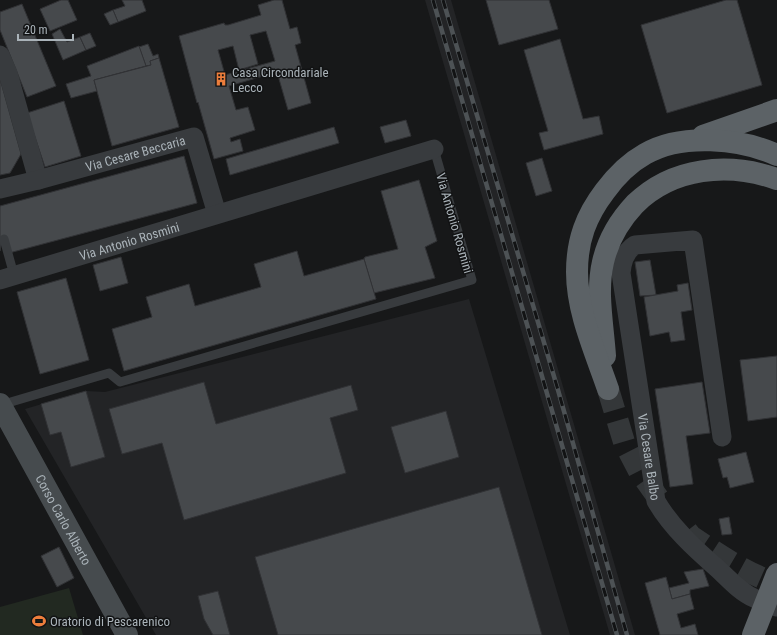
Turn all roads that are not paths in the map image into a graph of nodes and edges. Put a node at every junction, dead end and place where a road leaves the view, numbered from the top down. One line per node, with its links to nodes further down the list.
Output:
1 (0, 55): 7 (street)
2 (777, 110): 3 (highway)
3 (688, 142): 5 (highway); 6 (highway)
4 (434, 149): 9 (street, Via Antonio Rosmini); 12 (lane, Via Antonio Rosmini)
5 (777, 155)
6 (777, 179)
7 (38, 180): 8 (street, Via Cesare Beccaria); 9 (street, Via Cesare Beccaria)
8 (0, 189)
9 (217, 214): 11 (street, Via Antonio Rosmini)
10 (4, 239): 11 (lane)
11 (4, 279)
12 (0, 405): 17 (main road, Corso Carlo Alberto)
13 (722, 437): 15 (street, Via Cesare Balbo)
14 (777, 574): 18 (highway)
15 (777, 607)
16 (777, 614): 19 (highway)
17 (127, 635)
18 (753, 635)
19 (766, 635)

